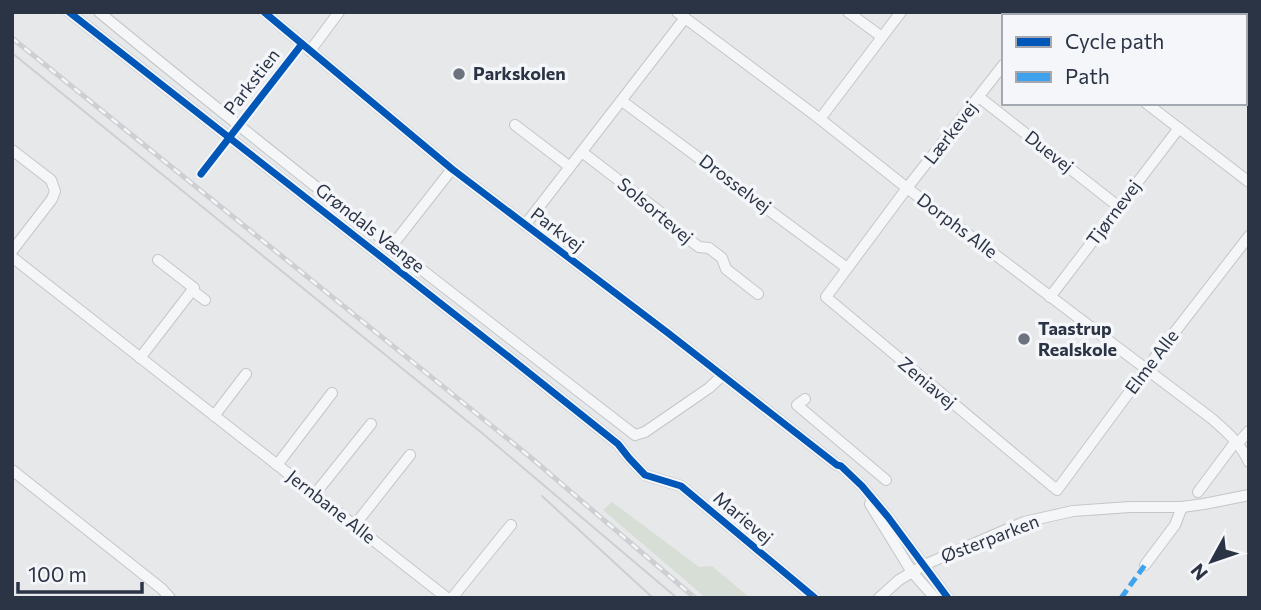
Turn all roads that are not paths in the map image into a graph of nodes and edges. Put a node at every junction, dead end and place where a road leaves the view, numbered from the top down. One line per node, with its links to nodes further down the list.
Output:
1 (69, 12): 51 (street, Grøndals Vænge)
2 (99, 12): 26 (street)
3 (264, 12): 9 (street, Parkvej)
4 (339, 12): 9 (street)
5 (848, 12): 8 (street)
6 (901, 12): 8 (street)
7 (681, 15): 12 (street); 14 (street, Dorphs Alle)
8 (882, 37): 14 (street)
9 (310, 51): 20 (street, Parkvej)
10 (1002, 67): 11 (street, Lærkevej)
11 (979, 97): 22 (street, Lærkevej); 23 (street, Duevej)
12 (622, 101): 18 (street); 30 (street, Drosselvej)
13 (1149, 105): 16 (street)
14 (820, 119): 22 (street, Dorphs Alle)
15 (515, 125): 19 (street)
16 (1179, 128): 21 (street); 23 (street, Tjørnevej)
17 (12, 150): 27 (street)
18 (582, 152): 19 (street); 32 (street, Solsortevej)
19 (570, 167): 24 (street)
20 (452, 169): 24 (street, Parkvej); 26 (street)
21 (1249, 182)
22 (907, 188): 30 (street, Lærkevej); 33 (street, Dorphs Alle)
23 (1119, 207): 33 (street, Tjørnevej)
24 (525, 225): 38 (street, Parkvej)
25 (1249, 236): 36 (street, Elme Alle)
26 (391, 247): 38 (street)
27 (12, 251)
28 (12, 257): 35 (street, Jernbane Alle)
29 (158, 260): 31 (street)
30 (847, 268): 53 (street, Zeniavej)
31 (192, 291): 34 (street); 35 (street)
32 (758, 294)
33 (1050, 297): 36 (street, Dorphs Alle)
34 (205, 300)
35 (141, 358): 41 (street, Jernbane Alle)
36 (1146, 369): 44 (street, Dorphs Alle); 53 (street, Elme Alle)
37 (246, 374): 41 (street)
38 (723, 375): 48 (street, Parkvej)
39 (332, 393): 49 (street)
40 (805, 399): 45 (street)
41 (214, 416): 49 (street, Jernbane Alle)
42 (371, 424): 55 (street)
43 (1249, 431): 44 (street)
44 (1237, 442): 47 (street, Dorphs Alle); 54 (street)
45 (848, 449): 48 (street); 52 (street)
46 (410, 455): 59 (street)
47 (1249, 463)
48 (836, 464): 60 (street, Parkvej); 62 (street, Parkvej)
49 (277, 465): 55 (street, Jernbane Alle)
50 (12, 470): 63 (street)
51 (645, 475): 66 (street, Marievej)
52 (886, 480)
53 (1058, 491)
54 (1198, 492)
55 (315, 494): 59 (street, Jernbane Alle)
56 (1249, 495): 57 (street, Østerparken)
57 (1181, 507): 60 (street, Østerparken); 61 (street)
58 (511, 525): 65 (street)
59 (354, 526): 64 (street, Jernbane Alle)
60 (924, 565): 62 (street); 69 (street, Parkvej)
61 (1145, 565)
62 (912, 572): 67 (street); 68 (street, Parkvej)
63 (170, 598)
64 (447, 598)
65 (452, 598)
66 (815, 598)
67 (878, 598)
68 (935, 598)
69 (948, 598)

